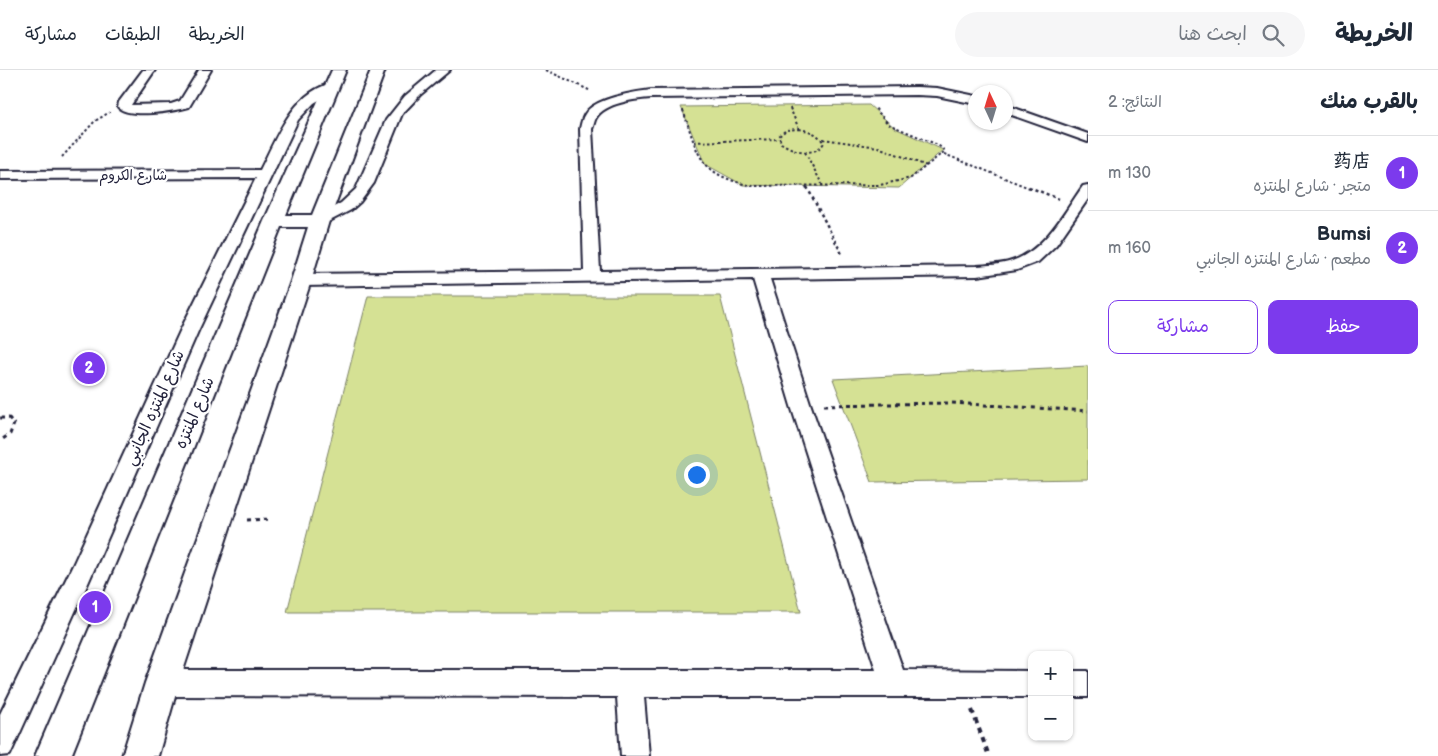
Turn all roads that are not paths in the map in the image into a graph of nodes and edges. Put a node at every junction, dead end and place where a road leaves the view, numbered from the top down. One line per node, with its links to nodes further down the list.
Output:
1 (149, 70): 2 (street)
2 (205, 70)
3 (378, 70): 13 (street)
4 (444, 70): 13 (street)
5 (336, 78): 9 (street, شارع المنتزه الجانبي); 12 (street, شارع المنتزه)
6 (968, 98): 15 (street)
7 (1013, 111): 8 (street)
8 (1088, 138)
9 (266, 174): 10 (street, شارع الكروم); 23 (street, شارع المنتزه الجانبي)
10 (0, 176)
11 (1088, 189): 14 (street)
12 (274, 221): 13 (street); 24 (street, شارع المنتزه)
13 (319, 221): 16 (street)
14 (760, 274): 15 (street); 19 (street)
15 (592, 276): 16 (street)
16 (301, 280): 17 (street)
17 (162, 682): 18 (street); 25 (street)
18 (630, 683): 19 (street); 26 (street)
19 (894, 684): 20 (street)
20 (1028, 684)
21 (1073, 684): 22 (street)
22 (1088, 684)
23 (0, 745)
24 (53, 756)
25 (140, 756)
26 (635, 756)

